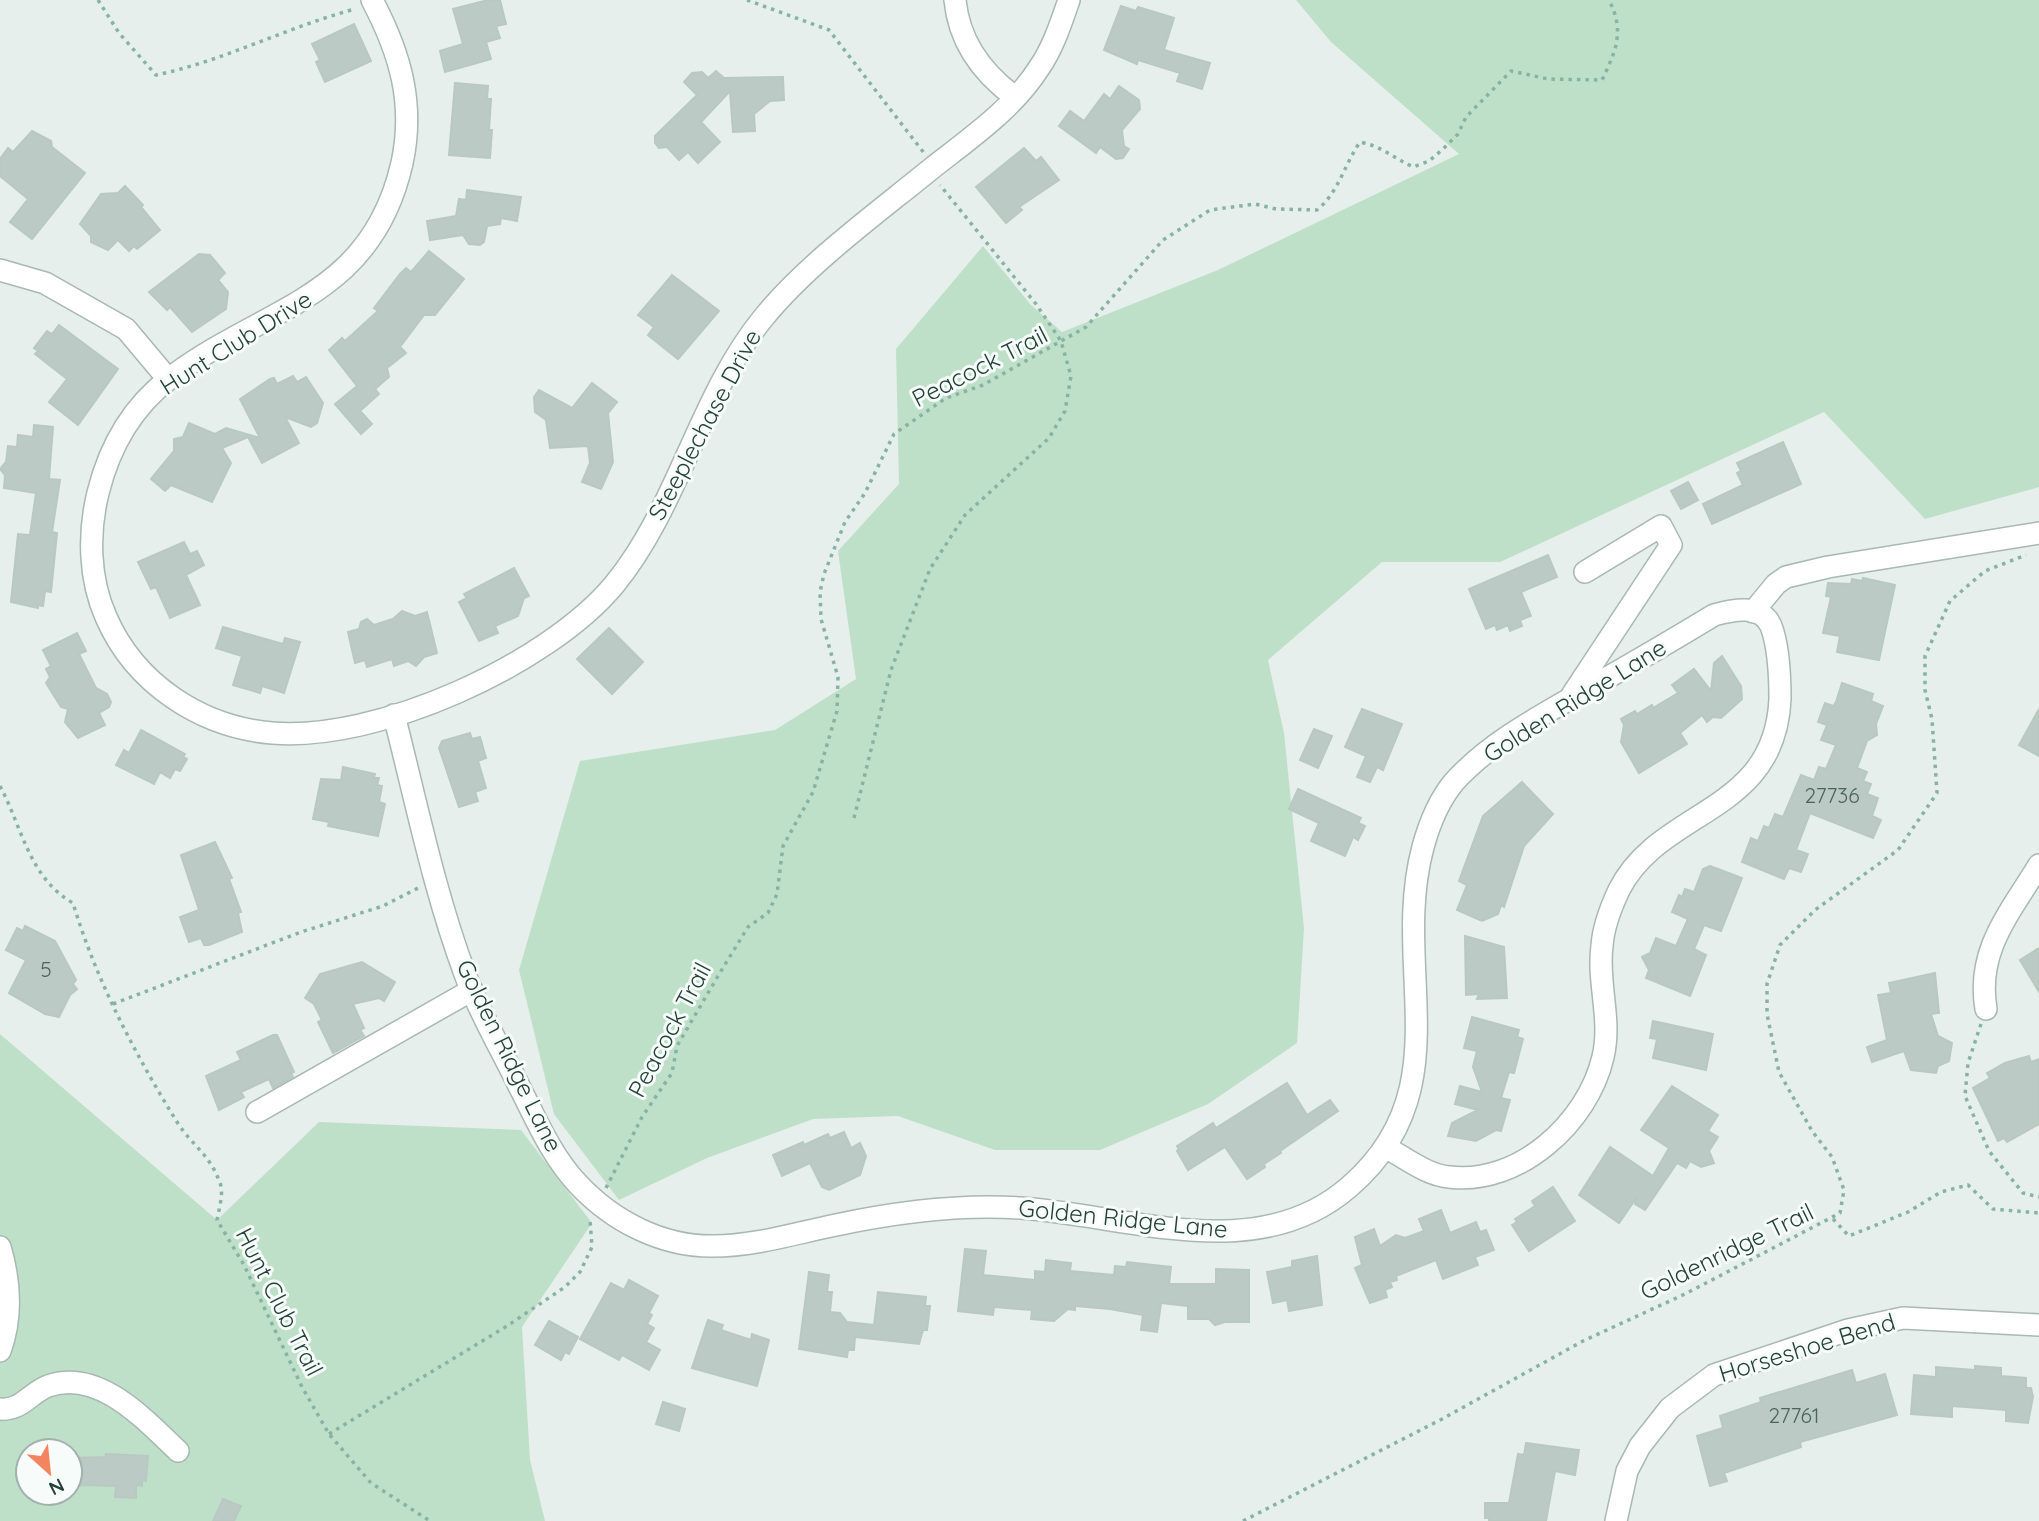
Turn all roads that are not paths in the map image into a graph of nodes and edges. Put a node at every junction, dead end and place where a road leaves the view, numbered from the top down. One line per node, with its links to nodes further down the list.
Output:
1 (955, 0): 4 (street)
2 (1069, 0): 4 (street, Steeplechase Drive)
3 (373, 2): 6 (street, Hunt Club Drive)
4 (1014, 97): 11 (street, Steeplechase Drive)
5 (0, 270): 6 (street)
6 (168, 379): 11 (street, Hunt Club Drive)
7 (2039, 533): 9 (street)
8 (1585, 572): 10 (street)
9 (1754, 612): 10 (street, Golden Ridge Lane); 16 (street)
10 (1569, 700): 16 (street, Golden Ridge Lane)
11 (394, 715): 13 (street, Golden Ridge Lane)
12 (2039, 865): 14 (street)
13 (472, 990): 15 (street); 16 (street, Golden Ridge Lane)
14 (1986, 1009)
15 (257, 1112)
16 (1387, 1149)
17 (0, 1247): 19 (street)
18 (2039, 1325): 22 (street, Horseshoe Bend)
19 (0, 1351)
20 (0, 1409): 21 (street)
21 (178, 1451)
22 (1616, 1521)

